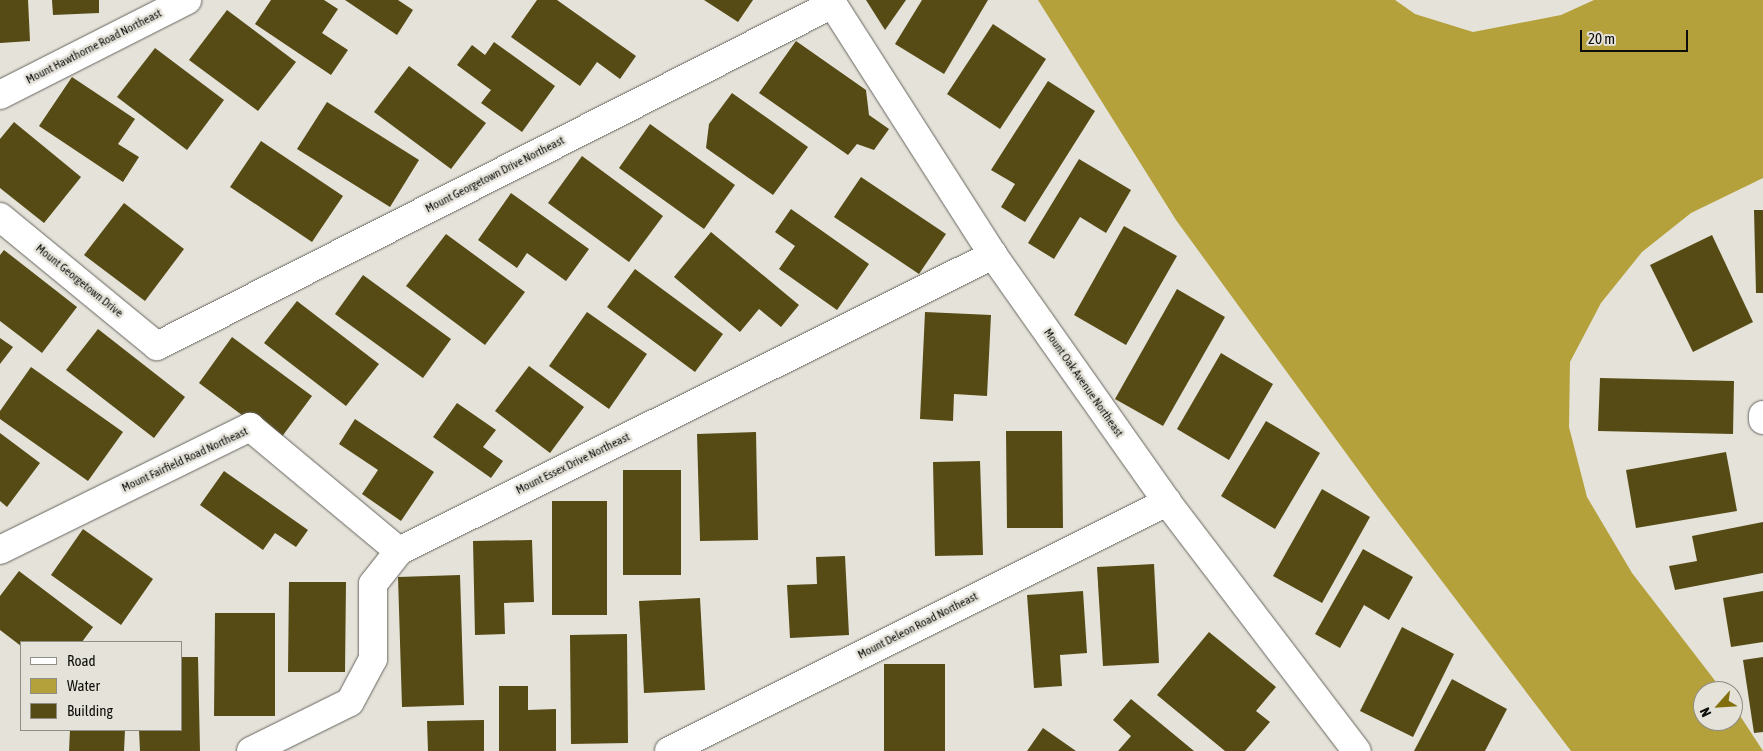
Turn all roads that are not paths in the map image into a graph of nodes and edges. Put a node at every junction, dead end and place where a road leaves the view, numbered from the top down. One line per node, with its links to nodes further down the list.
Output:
1 (187, 0): 3 (street, Mount Hawthorne Road Northeast)
2 (832, 2): 5 (street, Mount Oak Avenue Northeast); 6 (street, Mount Georgetown Drive Northeast)
3 (0, 95)
4 (0, 217): 6 (street, Mount Georgetown Drive)
5 (993, 255): 7 (street, Mount Oak Avenue Northeast); 9 (street, Mount Essex Drive Northeast)
6 (157, 346)
7 (1167, 502): 10 (street, Mount Oak Avenue Northeast); 12 (street, Mount Deleon Road Northeast)
8 (0, 550): 9 (street, Mount Fairfield Road Northeast)
9 (399, 551): 11 (street, Mount Essex Drive Northeast)
10 (1346, 748)
11 (252, 751)
12 (669, 751)

